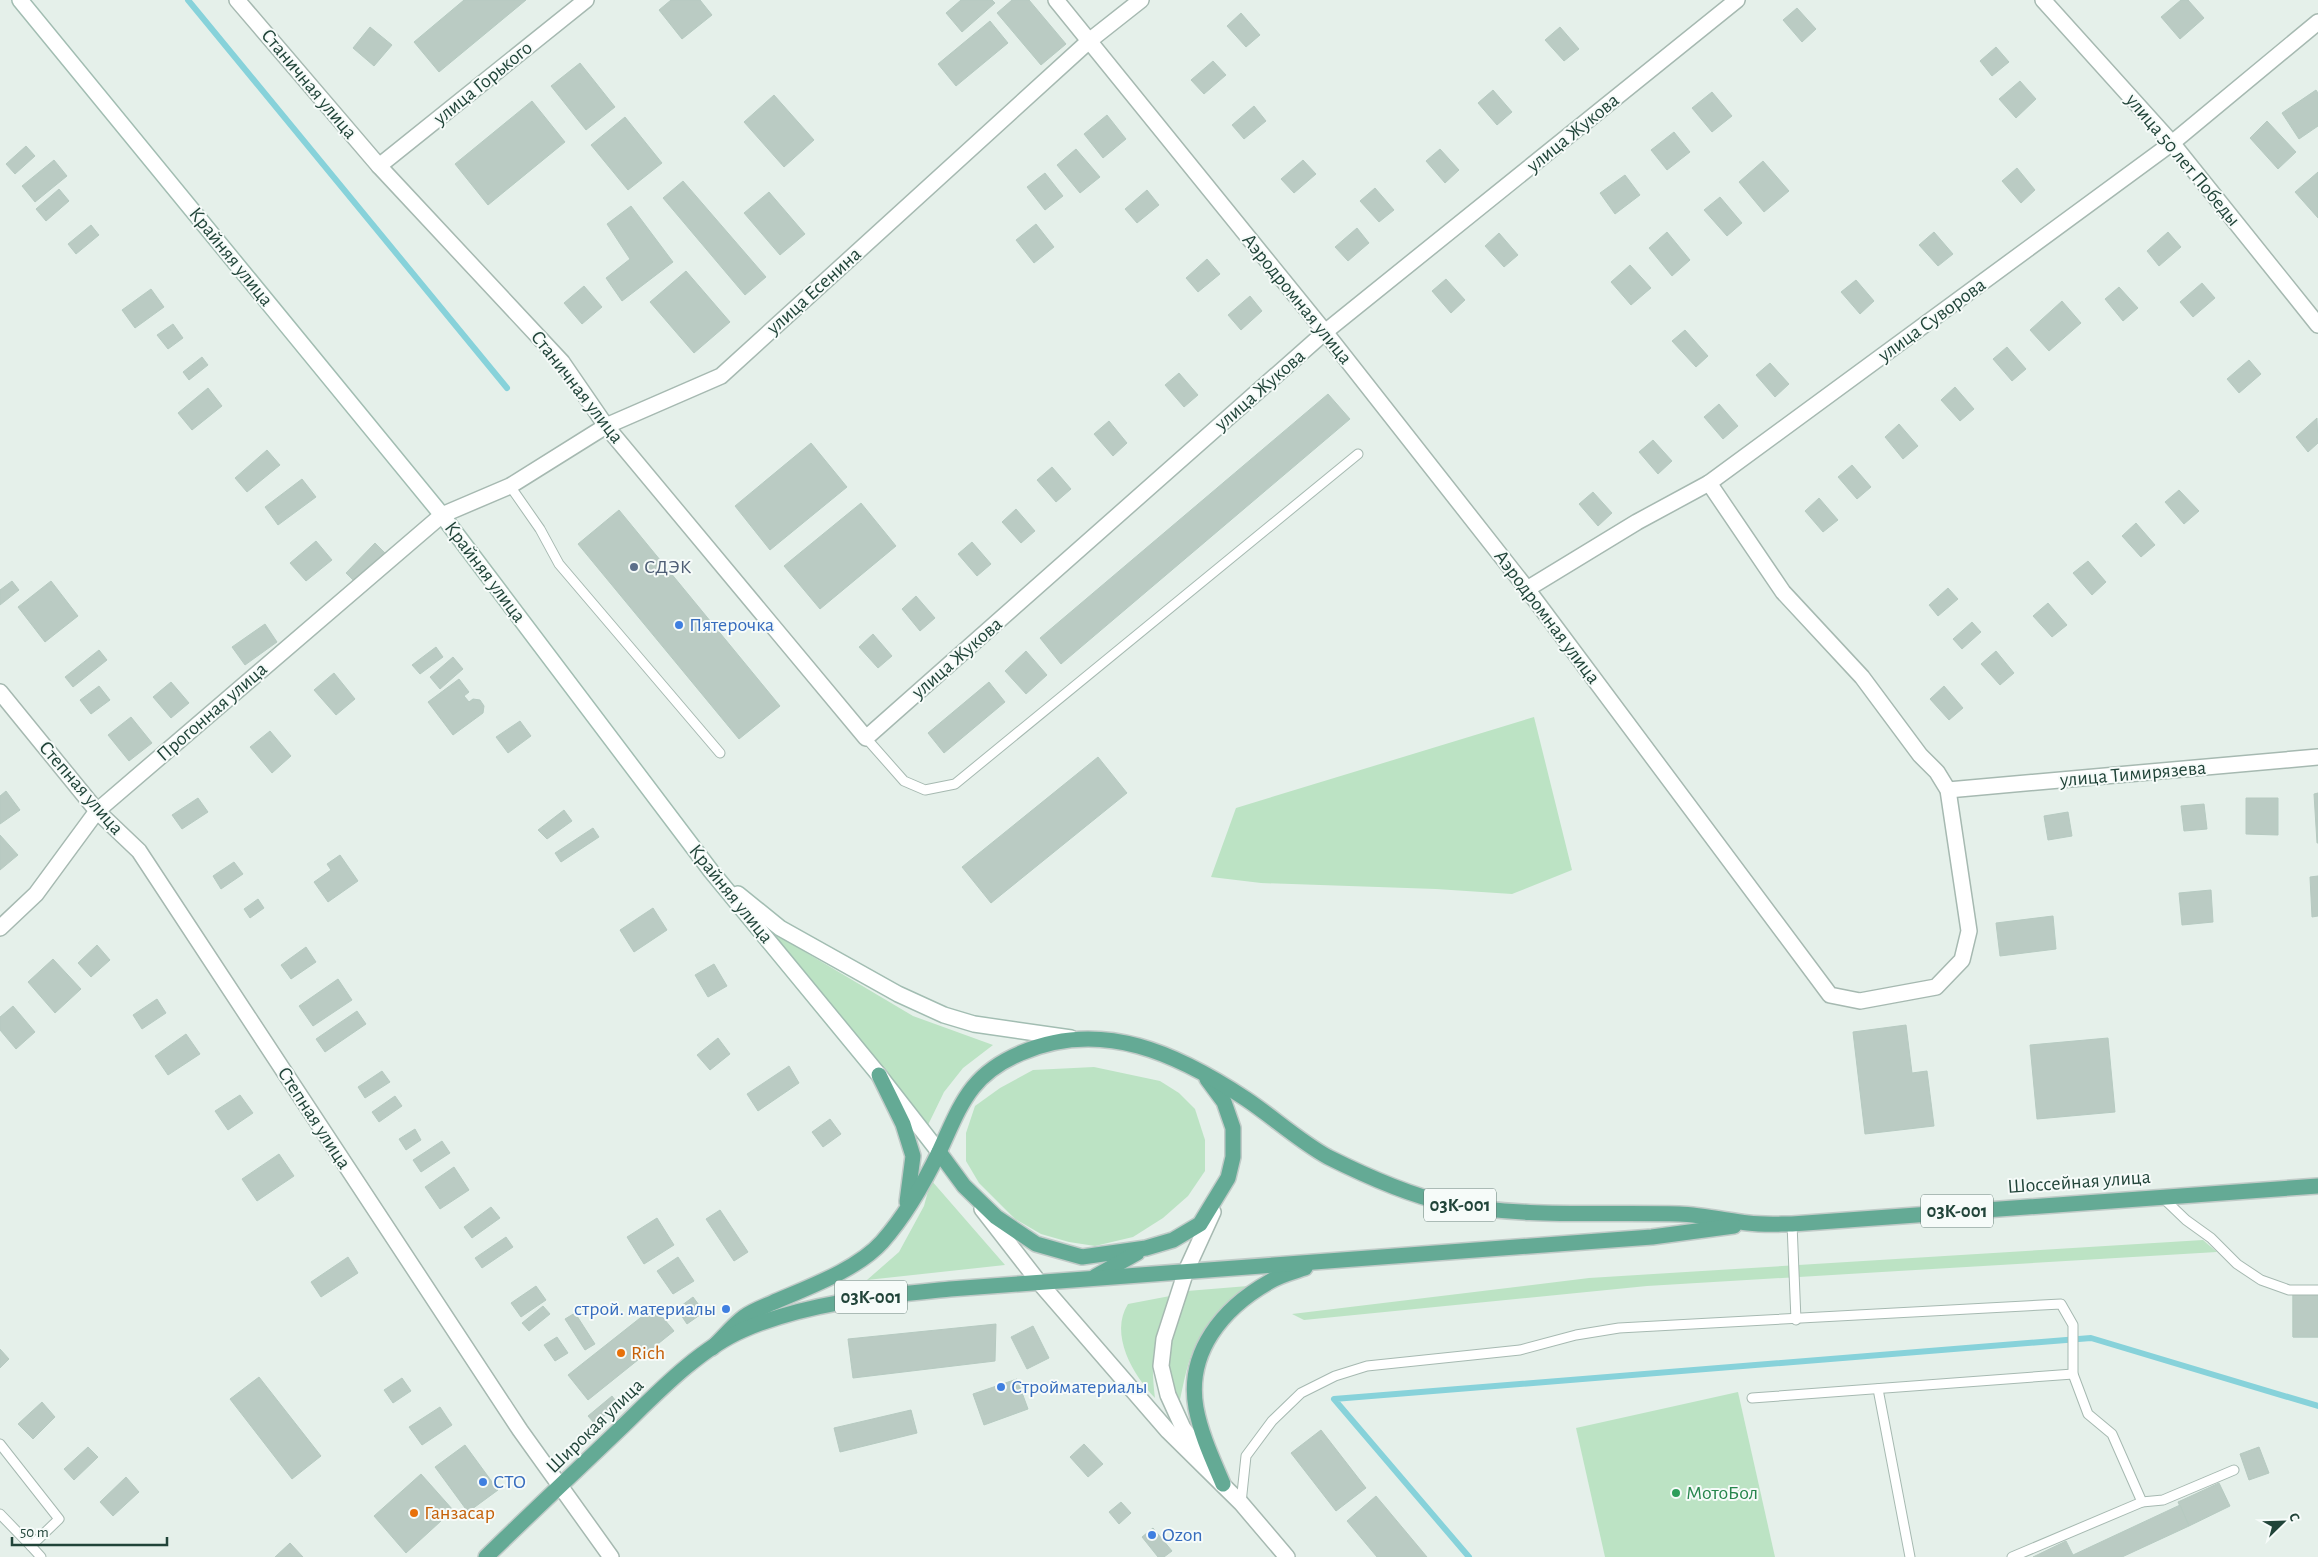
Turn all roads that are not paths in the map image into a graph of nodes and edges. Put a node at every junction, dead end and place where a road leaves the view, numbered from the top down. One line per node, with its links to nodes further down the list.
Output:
1 (20, 0): 18 (street, Крайняя улица)
2 (237, 0): 11 (street, Станичная улица)
3 (586, 0): 11 (street, улица Горького)
4 (1056, 0): 9 (street, Аэродромная улица)
5 (1141, 0): 9 (street, улица Есенина)
6 (1737, 0): 13 (street, улица Жукова)
7 (2043, 0): 10 (street, улица 50 лет Победы)
8 (2318, 22): 10 (street, улица Суворова)
9 (1089, 41): 13 (street, Аэродромная улица); 14 (street, улица Есенина)
10 (2172, 144): 12 (street, улица 50 лет Победы); 16 (street, улица Суворова)
11 (379, 166): 14 (street, Станичная улица)
12 (2318, 325)
13 (1325, 332): 19 (street, Аэродромная улица); 21 (street, улица Жукова)
14 (606, 426): 17 (street, улица Есенина); 21 (street, Станичная улица)
15 (1358, 454): 21 (lane)
16 (1709, 484): 19 (street, улица Суворова); 24 (street)
17 (510, 486): 18 (street, улица Есенина); 22 (lane)
18 (442, 515): 25 (street, Прогонная улица); 26 (street, Крайняя улица)
19 (1527, 588): 24 (street, Аэродромная улица)
20 (0, 692): 25 (street, Степная улица)
21 (866, 738)
22 (720, 753)
23 (2318, 757): 24 (street, улица Тимирязева)
24 (1948, 790)
25 (97, 811): 27 (street, Прогонная улица); 53 (street, Степная улица)
26 (711, 871): 28 (street, 03К-001); 30 (street, Крайняя улица)
27 (0, 928)
28 (1078, 1039): 29 (main road, 03К-001); 31 (main road, 03К-001)
29 (1202, 1072): 32 (main road, 03К-001); 37 (main road, 03К-001)
30 (879, 1074): 31 (street, Крайняя улица); 36 (main road)
31 (939, 1152): 33 (main road); 36 (main road, 03К-001)
32 (1228, 1178): 39 (main road); 41 (street, 03К-001)
33 (964, 1186): 39 (main road); 43 (street)
34 (2318, 1186): 35 (main road, Шоссейная улица / 03К-001)
35 (2162, 1196): 38 (main road, Шоссейная улица / 03К-001); 44 (lane)
36 (906, 1211): 46 (main road, 03К-001)
37 (1753, 1224): 38 (main road, Шоссейная улица / 03К-001); 40 (main road, 03К-001)
38 (1792, 1224): 45 (lane)
39 (1146, 1248): 42 (main road)
40 (1318, 1262): 41 (main road, 03К-001); 52 (main road, 03К-001)
41 (1186, 1271): 42 (main road, 03К-001); 52 (street, 03К-001)
42 (1093, 1278): 43 (main road, 03К-001)
43 (1038, 1281): 46 (main road, 03К-001); 52 (street)
44 (2318, 1290)
45 (1796, 1320): 47 (lane); 54 (lane)
46 (712, 1348): 53 (main road, Широкая улица / 03К-001)
47 (2073, 1374): 48 (lane); 55 (lane)
48 (1878, 1389): 49 (lane); 62 (lane)
49 (1752, 1398)
50 (0, 1444): 57 (lane)
51 (2234, 1470): 55 (lane)
52 (1223, 1484): 54 (street)
53 (561, 1485): 59 (main road, Широкая улица / 03К-001); 60 (street, Степная улица)
54 (1241, 1502): 61 (street)
55 (2142, 1502): 63 (lane)
56 (0, 1514): 57 (lane)
57 (31, 1546): 58 (lane)
58 (41, 1557)
59 (486, 1557)
60 (611, 1557)
61 (1287, 1557)
62 (1910, 1557)
63 (2012, 1557)

